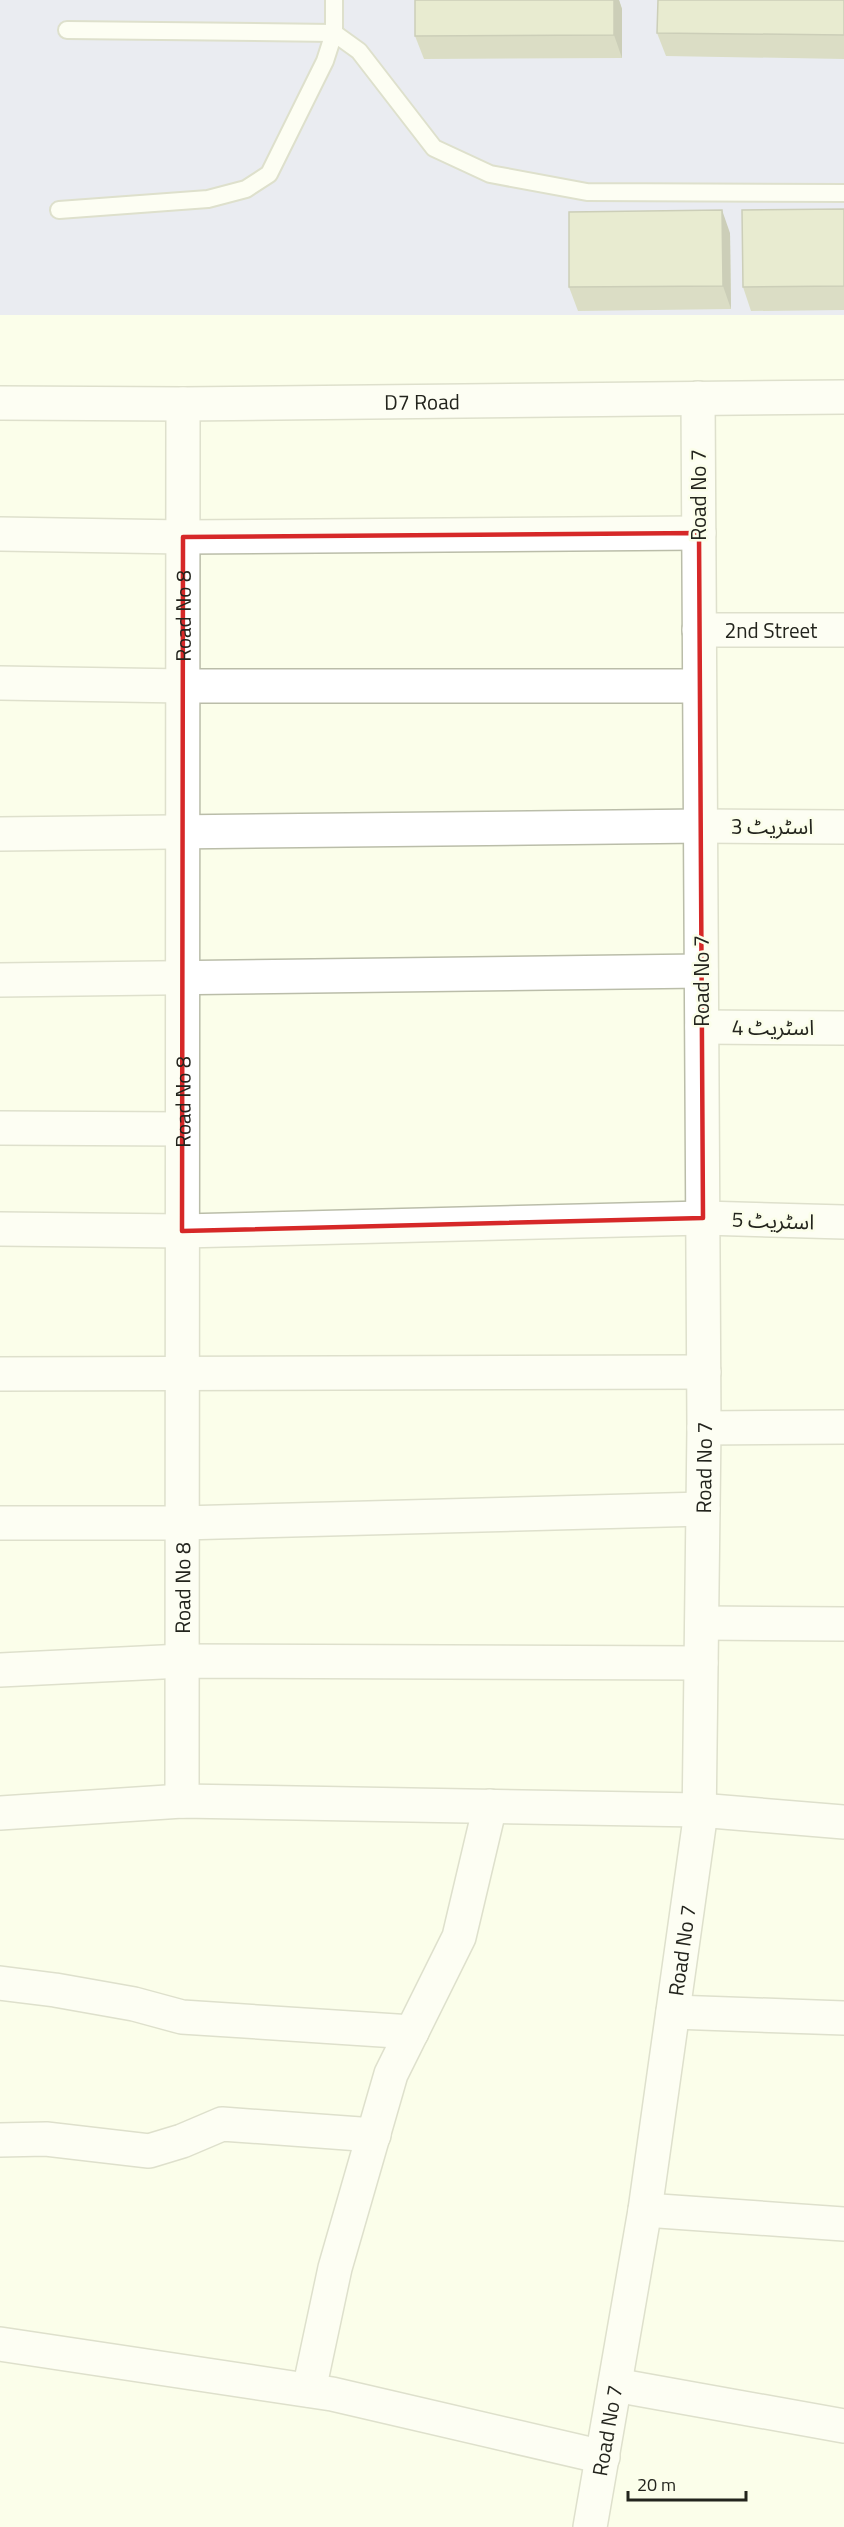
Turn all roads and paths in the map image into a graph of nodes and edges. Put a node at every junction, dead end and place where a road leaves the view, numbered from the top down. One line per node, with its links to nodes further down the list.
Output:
1 (334, 0): 3 (lane)
2 (67, 30): 3 (lane)
3 (334, 33): 4 (lane); 5 (lane)
4 (844, 193)
5 (59, 210)
6 (844, 397): 7 (street, D7 Road)
7 (698, 398): 9 (street, D7 Road); 10 (street, Road No 7)
8 (0, 403): 9 (street, D7 Road)
9 (183, 404): 12 (street, Road No 8)
10 (699, 533): 12 (street); 13 (street, Road No 7)
11 (0, 534): 12 (street)
12 (183, 537): 16 (street, Road No 8)
13 (699, 630): 14 (street, 2nd Street); 17 (street, Road No 7)
14 (844, 630)
15 (0, 683): 16 (street)
16 (183, 686): 17 (street); 20 (street, Road No 8)
17 (699, 686): 18 (street, Road No 7)
18 (700, 825): 19 (street, اسٹریٹ 3); 20 (street, اسٹریٹ 3); 22 (street, Road No 7)
19 (844, 827)
20 (183, 832): 21 (street, اسٹریٹ 3); 23 (street, Road No 8)
21 (0, 834)
22 (701, 971): 23 (street); 25 (street, Road No 7)
23 (181, 978): 24 (street); 28 (street, Road No 8)
24 (0, 980)
25 (702, 1027): 26 (street, اسٹریٹ 4); 29 (street, Road No 7)
26 (844, 1028)
27 (0, 1128): 28 (street)
28 (182, 1129): 32 (street, Road No 8)
29 (703, 1218): 30 (street, اسٹریٹ 5); 32 (street, اسٹریٹ 5); 33 (street, Road No 7)
30 (844, 1222)
31 (0, 1229): 32 (street, اسٹریٹ 5)
32 (182, 1231): 35 (street, Road No 8)
33 (704, 1372): 35 (street); 37 (street, Road No 7)
34 (0, 1374): 35 (street)
35 (182, 1374): 40 (street, Road No 8)
36 (844, 1427): 37 (street)
37 (704, 1428): 38 (street, Road No 7)
38 (703, 1509): 40 (street); 41 (street, Road No 7)
39 (0, 1522): 40 (street)
40 (182, 1524): 43 (street, Road No 8)
41 (702, 1623): 42 (street); 44 (street, Road No 7)
42 (844, 1624)
43 (182, 1661): 44 (street); 45 (street); 46 (street, Road No 8)
44 (701, 1663): 48 (street, Road No 7)
45 (0, 1670)
46 (182, 1801): 47 (street); 49 (street)
47 (490, 1806): 48 (street); 54 (street)
48 (699, 1810): 50 (street); 52 (street, Road No 7)
49 (0, 1813)
50 (844, 1822)
51 (0, 1983): 54 (street)
52 (673, 2012): 53 (street); 57 (street, Road No 7)
53 (844, 2018)
54 (412, 2032): 55 (street)
55 (374, 2135): 56 (street); 61 (street)
56 (0, 2140)
57 (645, 2210): 58 (street); 60 (street, Road No 7)
58 (844, 2224)
59 (0, 2344): 61 (street)
60 (615, 2385): 62 (street); 63 (street, Road No 7)
61 (309, 2390): 63 (street)
62 (844, 2426)
63 (603, 2457): 64 (street, Road No 7)
64 (590, 2527)

